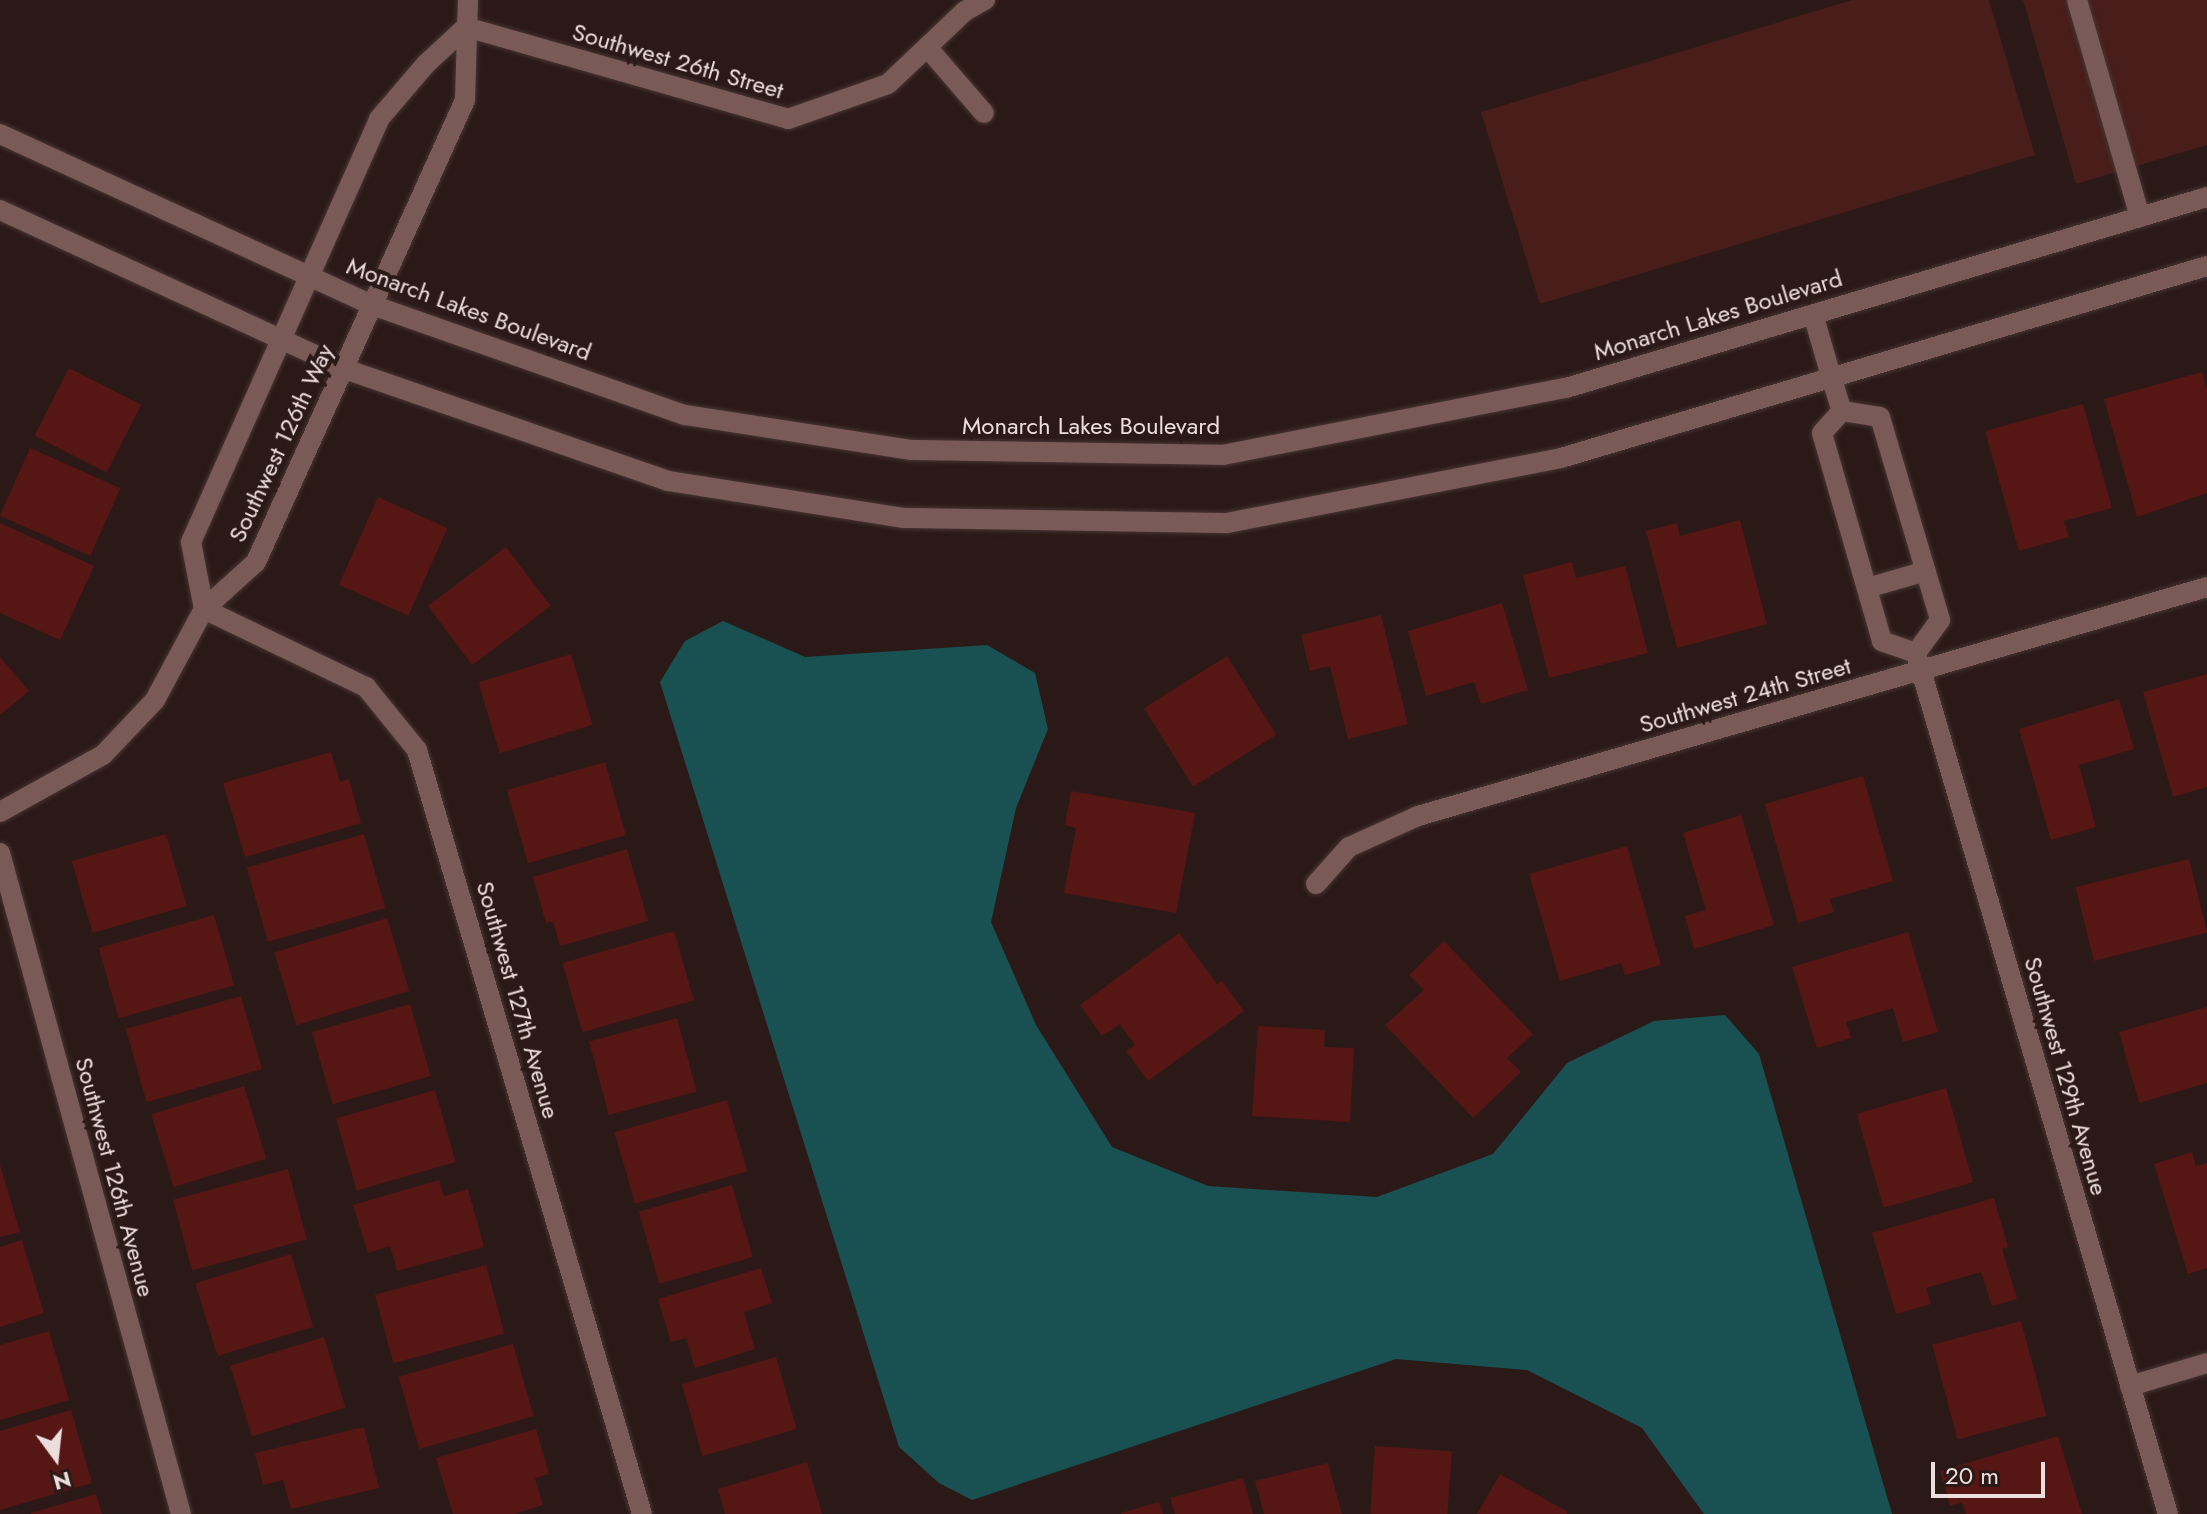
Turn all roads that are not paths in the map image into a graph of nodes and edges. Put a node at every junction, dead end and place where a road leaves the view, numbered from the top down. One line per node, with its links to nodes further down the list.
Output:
1 (468, 0): 4 (street, Southwest 126th Way)
2 (985, 0): 5 (street, Southwest 26th Street)
3 (2077, 0): 10 (street)
4 (466, 27): 5 (street, Southwest 26th Street); 12 (street, Southwest 126th Way); 13 (street, Southwest 126th Way)
5 (927, 47): 6 (street)
6 (984, 113)
7 (0, 134): 12 (street, Monarch Lakes Boulevard)
8 (2207, 197): 10 (street, Monarch Lakes Boulevard)
9 (0, 210): 15 (street)
10 (2140, 217): 14 (street, Monarch Lakes Boulevard)
11 (2207, 266): 17 (street)
12 (310, 277): 13 (street, Monarch Lakes Boulevard); 15 (street, Southwest 126th Way)
13 (372, 305): 14 (street, Monarch Lakes Boulevard); 16 (street, Southwest 126th Way)
14 (1813, 314): 17 (street)
15 (281, 340): 16 (street); 22 (street, Southwest 126th Way)
16 (345, 369): 17 (street); 22 (street, Southwest 126th Way)
17 (1831, 376): 18 (street)
18 (1842, 411): 19 (street); 21 (street)
19 (1926, 571): 21 (street); 23 (street)
20 (2207, 587): 23 (street, Southwest 24th Street)
21 (1867, 588): 23 (street)
22 (204, 609): 24 (street); 30 (street, Southwest 127th Avenue)
23 (1918, 663): 26 (street, Southwest 24th Street); 28 (street, Southwest 129th Avenue)
24 (0, 812)
25 (0, 853): 29 (street, Southwest 126th Avenue)
26 (1316, 884)
27 (2207, 1363): 28 (street)
28 (2130, 1386): 31 (street, Southwest 129th Avenue)
29 (181, 1514)
30 (642, 1514)
31 (2168, 1514)

